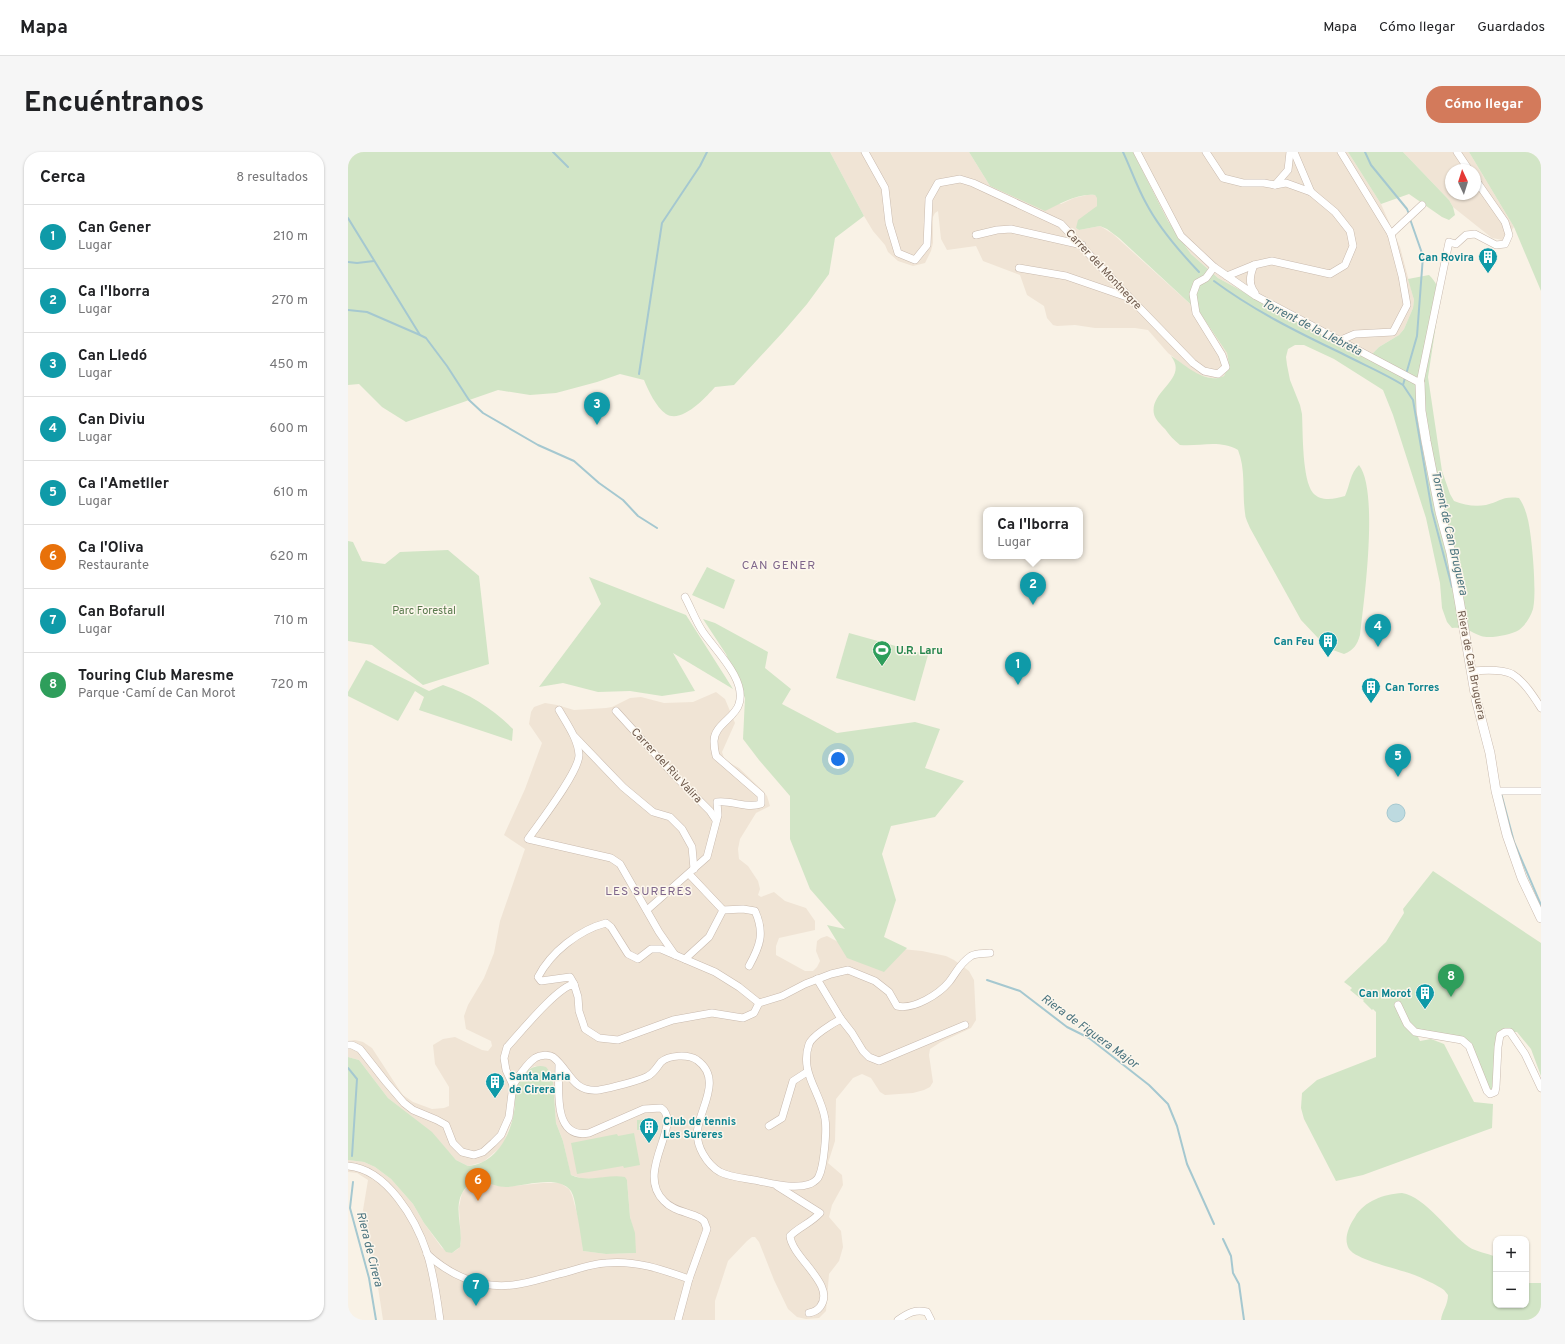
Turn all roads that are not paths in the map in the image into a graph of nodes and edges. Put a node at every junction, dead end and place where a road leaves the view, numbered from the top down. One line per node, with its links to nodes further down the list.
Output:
1 (865, 152): 15 (street, Carrer del Montnegre)
2 (1137, 152): 17 (street)
3 (1206, 152): 9 (street)
4 (1290, 152): 9 (street)
5 (1294, 152): 11 (street)
6 (1341, 152): 13 (street)
7 (1457, 152): 8 (street)
8 (1465, 164)
9 (1275, 185): 11 (street)
10 (1481, 188): 23 (street)
11 (1311, 192): 16 (street)
12 (1422, 205): 13 (street)
13 (1391, 234): 22 (street)
14 (976, 235): 15 (street)
15 (1082, 245): 21 (street, Carrer del Montnegre)
16 (1254, 265): 19 (street); 20 (street)
17 (1214, 267): 19 (street); 21 (street, Carrer del Montnegre)
18 (1019, 268): 21 (street)
19 (1227, 276): 20 (street)
20 (1256, 296): 22 (street)
21 (1130, 298)
22 (1341, 340): 23 (street)
23 (1420, 383): 25 (street, Riera de Can Bruguera)
24 (685, 597): 32 (street)
25 (1472, 671): 26 (street); 30 (street, Riera de Can Bruguera)
26 (1541, 708)
27 (559, 710): 29 (street)
28 (616, 711): 32 (street, Carrer del Riu Valira)
29 (574, 736): 33 (street); 34 (street)
30 (1496, 791): 31 (street); 36 (street, Riera de Can Bruguera)
31 (1541, 791)
32 (716, 820): 33 (street)
33 (691, 872): 34 (street); 35 (street)
34 (647, 910): 38 (street)
35 (723, 910): 39 (street); 40 (street)
36 (1541, 918)
37 (990, 953): 41 (street)
38 (675, 955): 39 (street); 42 (street)
39 (685, 959): 43 (street)
40 (749, 966)
41 (817, 980): 43 (street); 45 (street)
42 (574, 984): 43 (street); 50 (street)
43 (759, 1003)
44 (1398, 1005): 51 (street)
45 (841, 1019): 46 (street); 49 (street)
46 (965, 1024)
47 (348, 1045): 50 (street)
48 (559, 1064): 50 (street); 54 (street); 56 (street)
49 (807, 1072): 52 (street); 54 (street)
50 (513, 1085)
51 (1541, 1088)
52 (769, 1126)
53 (348, 1166): 55 (street)
54 (773, 1184): 57 (street)
55 (427, 1254): 56 (street); 58 (street)
56 (689, 1278): 59 (street)
57 (809, 1313)
58 (440, 1320)
59 (678, 1320)
60 (898, 1320): 61 (street)
61 (932, 1320)

